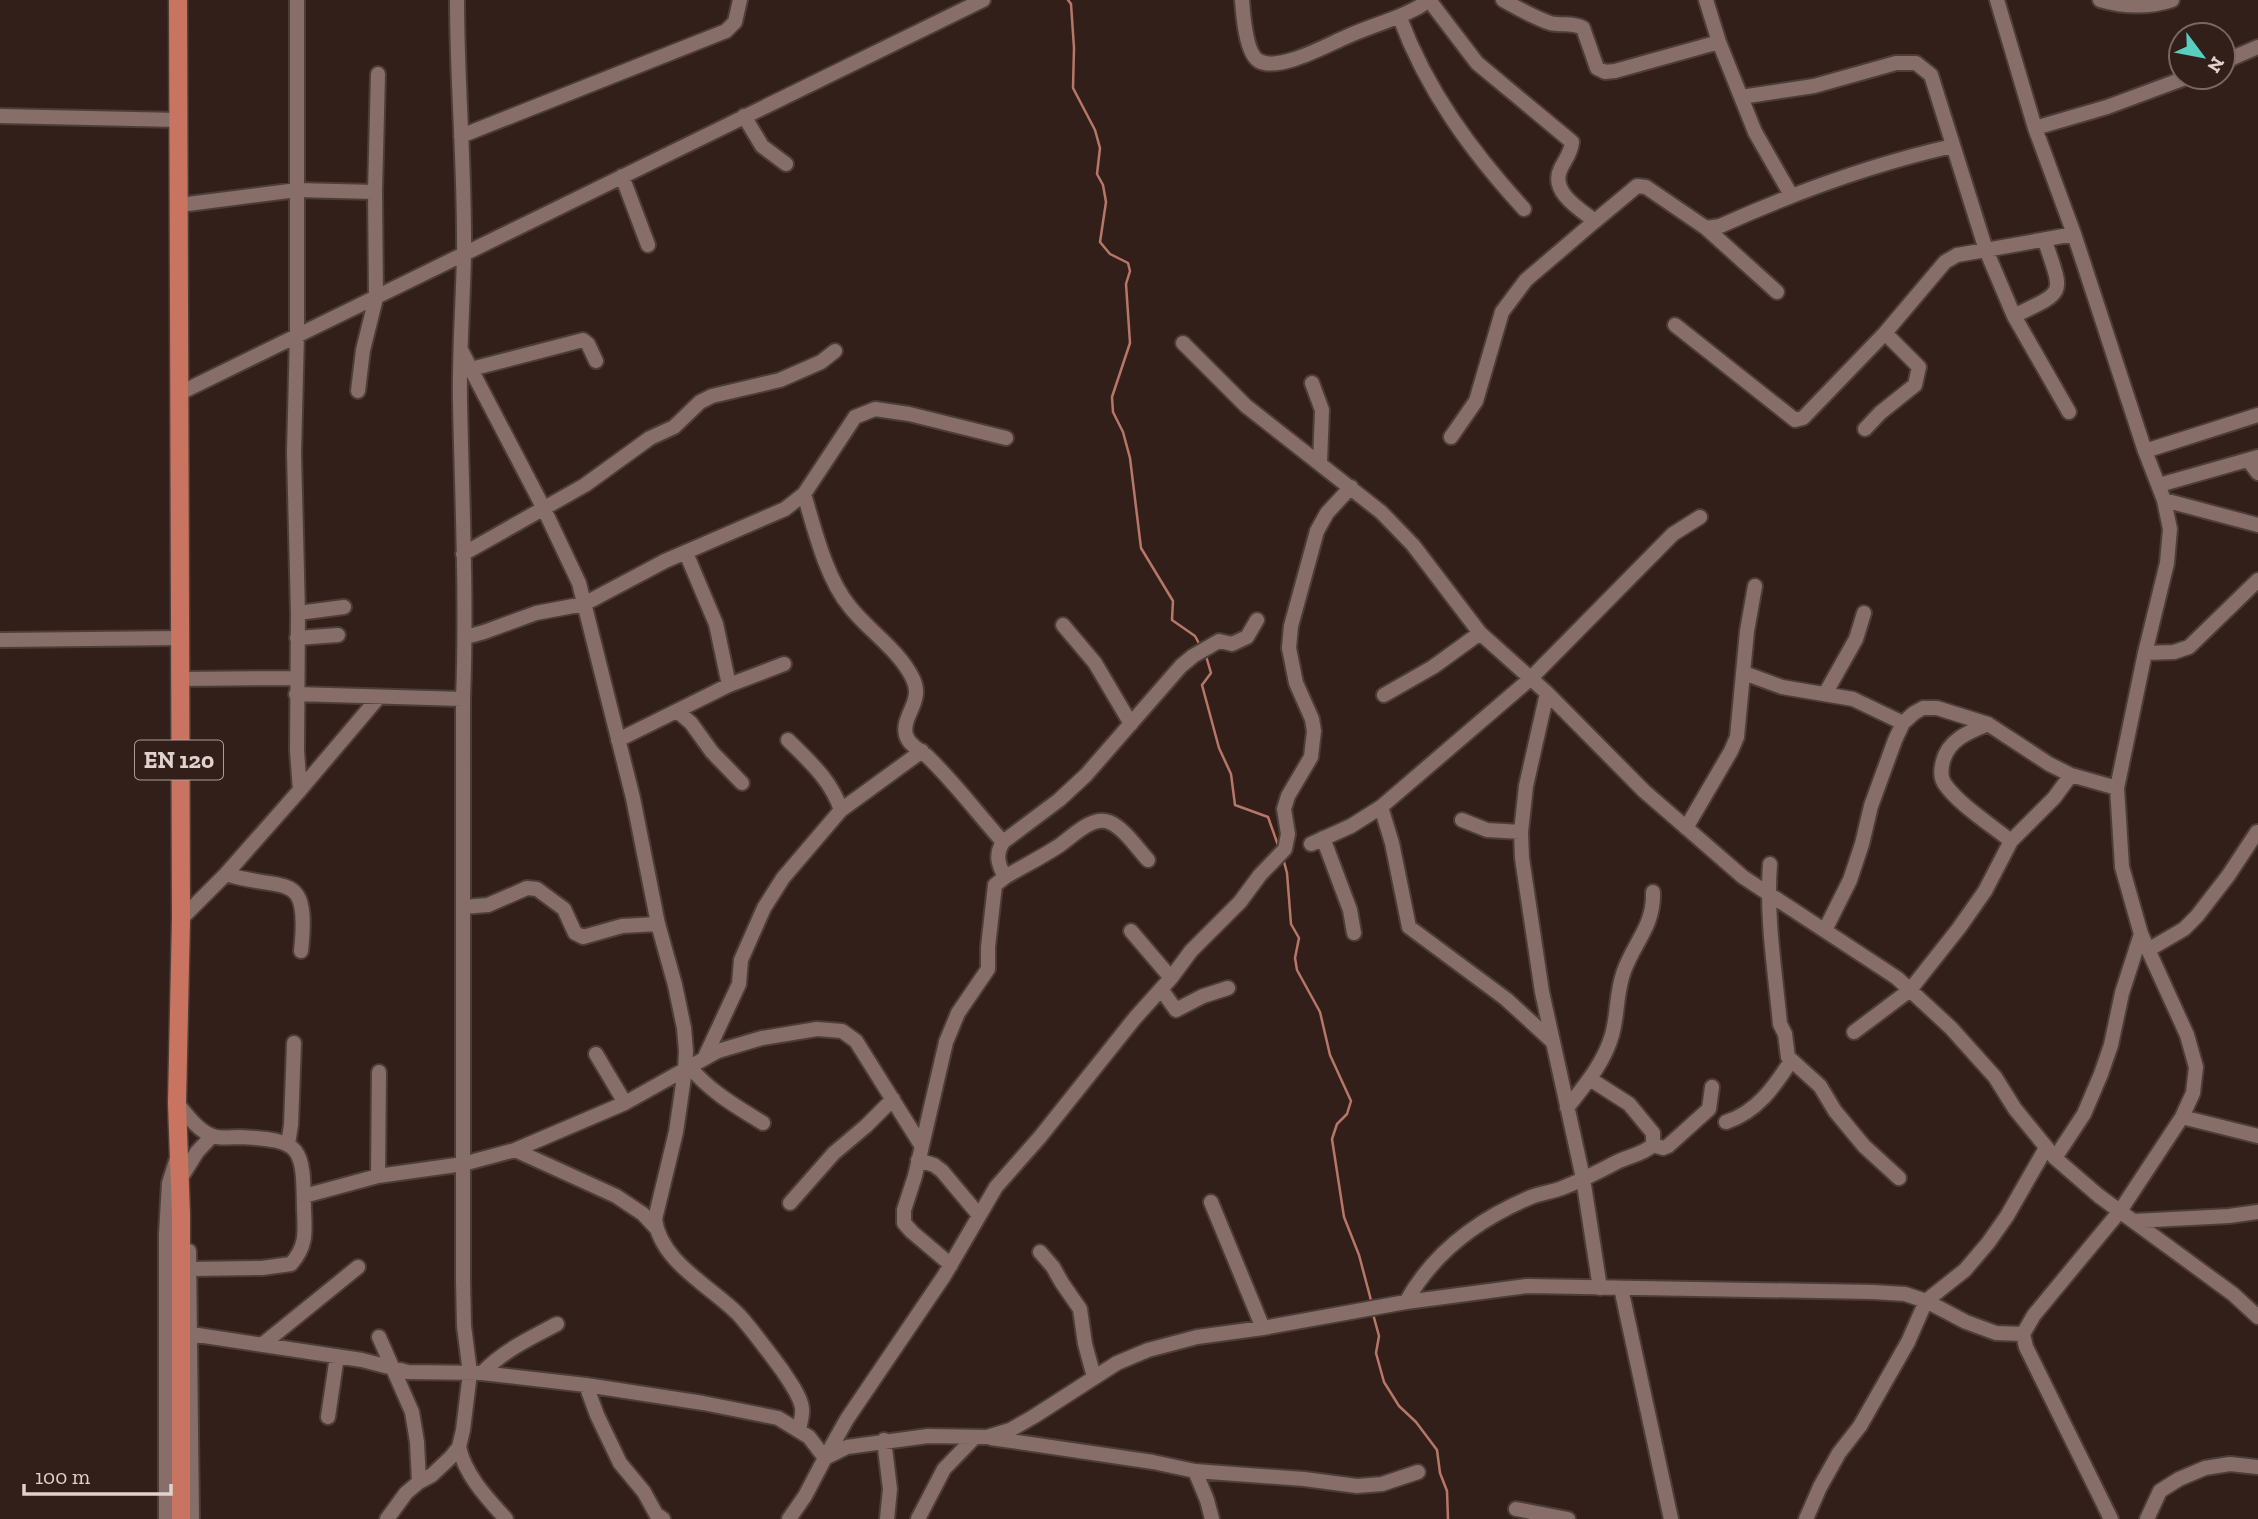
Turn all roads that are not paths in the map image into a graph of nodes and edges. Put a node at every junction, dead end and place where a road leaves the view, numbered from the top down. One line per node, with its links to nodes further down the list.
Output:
1 (178, 0): 22 (main road, EN 120)
2 (297, 0): 28 (street)
3 (457, 0): 24 (street)
4 (740, 0): 24 (street)
5 (983, 0): 21 (street)
6 (1242, 0): 13 (street)
7 (1429, 0): 13 (street); 33 (street)
8 (1503, 0): 14 (street)
9 (1706, 0): 14 (street)
10 (1997, 0): 23 (street)
11 (2100, 0): 12 (street)
12 (2172, 0)
13 (1400, 18): 32 (street)
14 (1719, 42): 19 (street)
15 (2258, 47): 16 (street)
16 (2237, 56)
17 (378, 74): 29 (street)
18 (2167, 85): 23 (street)
19 (1741, 97): 25 (street); 30 (street)
20 (0, 116): 22 (street)
21 (744, 116): 26 (street); 27 (street)
22 (178, 120): 31 (main road, EN 120)
23 (2035, 128): 35 (street)
24 (461, 135): 39 (street)
25 (1953, 146): 30 (street); 38 (street)
26 (786, 164)
27 (622, 176): 37 (street); 39 (street)
28 (297, 190): 29 (street); 31 (street); 45 (street)
29 (375, 192): 41 (street)
30 (1791, 195): 34 (street)
31 (180, 205): 53 (main road, EN 120)
32 (1524, 209)
33 (1595, 221): 34 (street); 57 (street)
34 (1706, 228): 40 (street)
35 (2074, 234): 36 (street); 59 (street)
36 (2045, 241): 38 (street); 42 (street)
37 (648, 244)
38 (1986, 250): 42 (street); 44 (street)
39 (464, 253): 41 (street); 47 (street)
40 (1777, 292)
41 (376, 298): 45 (street); 52 (street)
42 (2014, 316): 54 (street)
43 (1675, 325): 44 (street)
44 (1885, 333): 56 (street)
45 (297, 334): 53 (street); 76 (street)
46 (1183, 343): 61 (street)
47 (460, 349): 50 (street); 70 (street)
48 (835, 351): 67 (street)
49 (596, 361): 50 (street)
50 (471, 369): 67 (street)
51 (1312, 383): 61 (street)
52 (358, 391)
53 (180, 393): 83 (main road, EN 120)
54 (2069, 412)
55 (2258, 415): 59 (street)
56 (1865, 429)
57 (1451, 436)
58 (1006, 438): 65 (street)
59 (2145, 451): 63 (street)
60 (2253, 458): 62 (street); 63 (street)
61 (1320, 462): 64 (street)
62 (2258, 473)
63 (2159, 485): 66 (street)
64 (1351, 487): 80 (street); 133 (street)
65 (804, 494): 71 (street); 105 (street)
66 (2164, 500): 69 (street); 86 (street)
67 (543, 507): 70 (street); 74 (street)
68 (1700, 517): 91 (street)
69 (2258, 525)
70 (463, 554): 82 (street)
71 (686, 554): 74 (street); 92 (street)
72 (2258, 580): 86 (street)
73 (1755, 586): 88 (street)
74 (584, 604): 82 (street); 103 (street)
75 (344, 607): 76 (street)
76 (298, 612): 84 (street)
77 (1864, 613): 95 (street)
78 (1257, 620): 101 (street)
79 (1063, 625): 101 (street)
80 (1480, 633): 91 (street); 96 (street)
81 (338, 635): 84 (street)
82 (466, 637): 98 (street)
83 (178, 638): 85 (street); 90 (main road, EN 120)
84 (297, 638): 89 (street)
85 (0, 640)
86 (2145, 653): 108 (street)
87 (784, 664): 92 (street)
88 (1744, 673): 95 (street); 113 (street)
89 (296, 678): 90 (street); 94 (street)
90 (179, 679): 125 (main road, EN 120)
91 (1530, 679): 93 (street); 110 (street)
92 (729, 685): 99 (street)
93 (1547, 693): 113 (street); 114 (street)
94 (296, 694): 97 (street); 109 (street)
95 (1825, 694): 100 (street)
96 (1384, 695)
97 (378, 698): 98 (street); 109 (street)
98 (463, 699): 124 (street)
99 (677, 711): 103 (street); 107 (street)
100 (1903, 723): 102 (street); 127 (street)
101 (1131, 724): 117 (street)
102 (1988, 724): 106 (street); 116 (street)
103 (618, 740): 126 (street)
104 (788, 740): 111 (street)
105 (922, 751): 111 (street); 117 (street)
106 (2071, 775): 108 (street); 116 (street)
107 (742, 783)
108 (2117, 788): 130 (street)
109 (300, 790): 120 (street)
110 (1381, 807): 129 (street); 137 (street)
111 (841, 810): 140 (street)
112 (1462, 820): 114 (street)
113 (1686, 828): 123 (street)
114 (1521, 832): 137 (street)
115 (2257, 832): 131 (street)
116 (2011, 841): 135 (street)
117 (1003, 842): 121 (street)
118 (1147, 860): 121 (street)
119 (1770, 864): 123 (street)
120 (226, 874): 125 (street); 132 (street)
121 (1005, 877): 156 (street)
122 (1653, 892): 144 (street)
123 (1768, 895): 127 (street); 141 (street)
124 (463, 907): 126 (street); 161 (street)
125 (181, 919): 147 (main road, EN 120)
126 (658, 924): 142 (street)
127 (1825, 930): 135 (street)
128 (1131, 931): 133 (street)
129 (1354, 933)
130 (2141, 934): 131 (street); 159 (street)
131 (2148, 950): 150 (street)
132 (301, 951)
133 (1166, 983): 134 (street); 171 (street)
134 (1228, 988)
135 (1910, 990): 136 (street); 159 (street)
136 (1854, 1032)
137 (1553, 1042): 149 (street)
138 (294, 1043): 155 (street)
139 (596, 1054): 148 (street)
140 (704, 1059): 142 (street); 146 (street)
141 (1791, 1061): 151 (street); 165 (street)
142 (688, 1069): 148 (street); 152 (street); 173 (street)
143 (379, 1072): 163 (street)
144 (1590, 1079): 149 (street); 157 (street)
145 (1712, 1087): 157 (street)
146 (892, 1099): 156 (street); 168 (street)
147 (177, 1103): 153 (street); 162 (main road, EN 120)
148 (625, 1103): 158 (street)
149 (1567, 1108): 164 (street)
150 (2182, 1117): 154 (street); 169 (street)
151 (1726, 1122)
152 (763, 1123)
153 (212, 1136): 155 (street); 162 (street)
154 (2258, 1136)
155 (288, 1143): 166 (street)
156 (921, 1144): 160 (street)
157 (1653, 1145): 164 (street)
158 (514, 1150): 161 (street); 173 (street)
159 (2051, 1153): 169 (street); 180 (street)
160 (918, 1160): 171 (street); 175 (street)
161 (463, 1164): 163 (street); 191 (street)
162 (181, 1165): 177 (street); 205 (street); 206 (main road, EN 120)
163 (378, 1176): 166 (street)
164 (1583, 1178): 178 (street); 181 (street)
165 (1899, 1178)
166 (304, 1196): 177 (street)
167 (1211, 1202): 184 (street)
168 (790, 1203)
169 (2120, 1210): 172 (street); 186 (street)
170 (2258, 1212): 172 (street)
171 (978, 1214): 175 (street)
172 (2134, 1221): 182 (street)
173 (656, 1228): 195 (street)
174 (1040, 1252): 192 (street)
175 (951, 1265): 199 (street)
176 (358, 1267): 188 (street)
177 (190, 1269): 185 (street)
178 (1600, 1288): 179 (street); 181 (street)
179 (1621, 1288): 180 (street); 216 (street)
180 (1926, 1301): 186 (street); 217 (street)
181 (1406, 1302): 184 (street)
182 (2258, 1317)
183 (557, 1324): 191 (street)
184 (1263, 1328): 192 (street)
185 (191, 1334): 188 (street); 207 (street)
186 (2023, 1334): 218 (street)
187 (379, 1338): 190 (street)
188 (262, 1344): 189 (street)
189 (337, 1356): 190 (street); 194 (street)
190 (393, 1368): 191 (street); 203 (street)
191 (476, 1373): 193 (street); 198 (street)
192 (1094, 1377): 196 (street)
193 (586, 1385): 195 (street); 210 (street)
194 (328, 1417)
195 (799, 1430): 199 (street)
196 (981, 1437): 197 (street); 201 (street); 213 (street)
197 (884, 1440): 199 (street); 212 (street)
198 (459, 1447): 203 (street); 209 (street)
199 (825, 1458): 211 (street)
200 (2258, 1467): 219 (street)
201 (1195, 1471): 202 (street); 214 (street)
202 (1418, 1472)
203 (419, 1482): 208 (street)
204 (1516, 1509): 215 (street)
205 (166, 1519)
206 (181, 1519)
207 (192, 1519)
208 (387, 1519)
209 (506, 1519)
210 (663, 1519)
211 (789, 1519)
212 (887, 1519)
213 (918, 1519)
214 (1212, 1519)
215 (1568, 1519)
216 (1671, 1519)
217 (1805, 1519)
218 (2111, 1519)
219 (2147, 1519)

